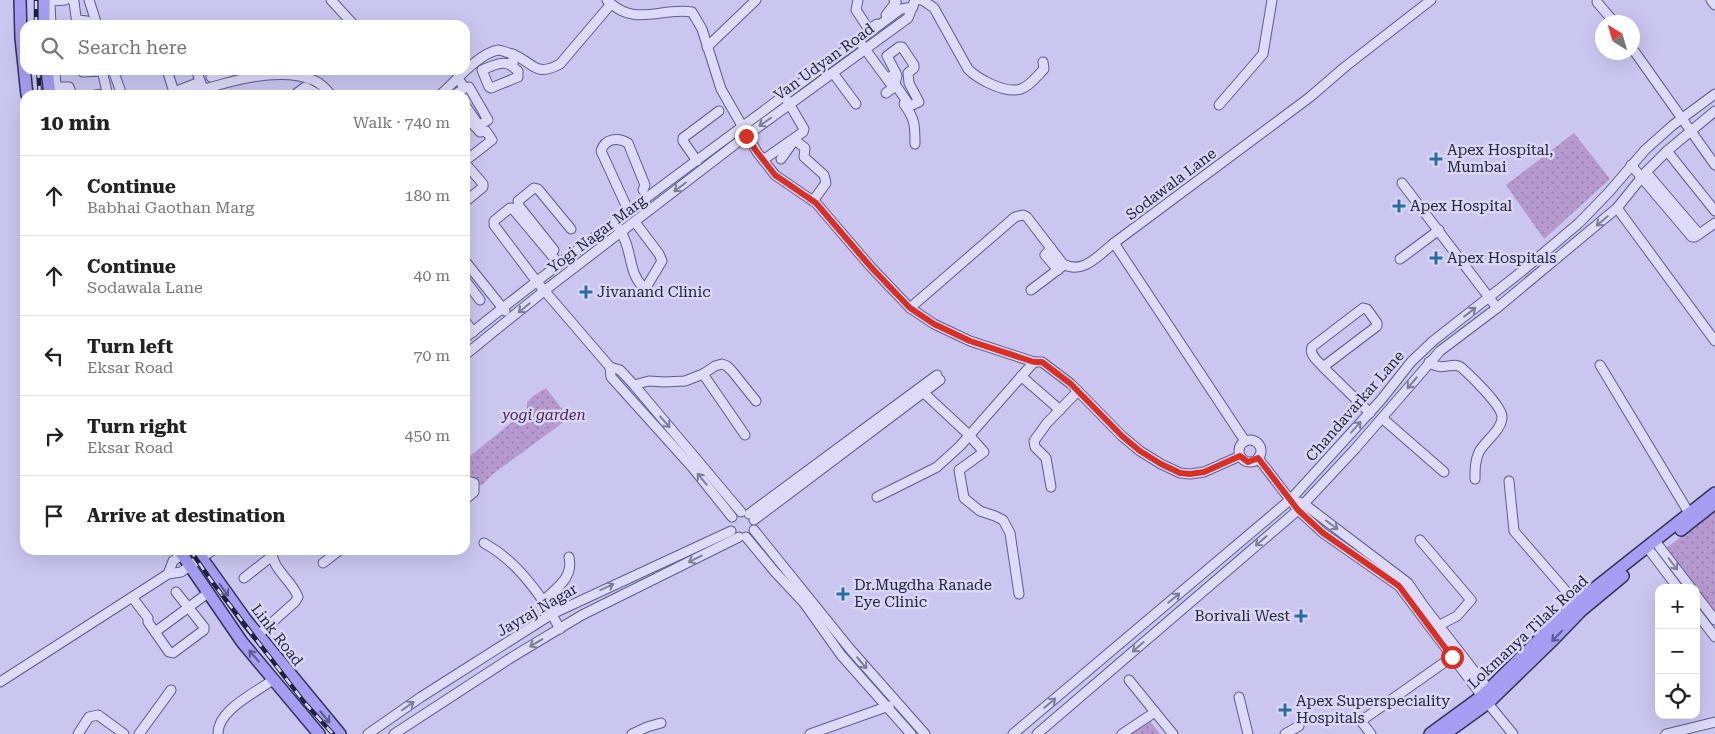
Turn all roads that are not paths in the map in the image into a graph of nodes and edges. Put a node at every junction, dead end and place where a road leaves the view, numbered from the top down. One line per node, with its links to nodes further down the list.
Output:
1 (20, 0): 19 (main road)
2 (44, 0): 20 (main road)
3 (65, 0): 21 (street)
4 (72, 0): 22 (street)
5 (89, 0): 23 (street)
6 (331, 0): 24 (street)
7 (756, 0): 26 (street)
8 (858, 0): 9 (street)
9 (894, 0)
10 (920, 0): 31 (street)
11 (1272, 0): 70 (street)
12 (1431, 0): 105 (street, Sodawala Lane)
13 (1711, 0): 17 (street)
14 (609, 2): 26 (street); 28 (street)
15 (1597, 2): 18 (street)
16 (914, 3): 25 (street, Van Udyan Road); 27 (street, Van Udyan Road)
17 (1715, 5)
18 (1608, 15)
19 (21, 20)
20 (44, 20)
21 (51, 20)
22 (78, 20)
23 (95, 20)
24 (349, 20)
25 (859, 40): 27 (street); 67 (street, Van Udyan Road)
26 (707, 47): 76 (street)
27 (866, 49): 35 (street, Van Udyan Road); 48 (street)
28 (513, 54): 29 (street); 32 (street)
29 (478, 60): 33 (street); 34 (street)
30 (1640, 60): 74 (street)
31 (1043, 62)
32 (513, 67): 34 (street); 34 (street)
33 (470, 68)
34 (482, 70)
35 (833, 73): 68 (street); 69 (street, Van Udyan Road)
36 (896, 73): 36 (street); 48 (street)
37 (25, 75): 53 (main road)
38 (49, 75): 54 (main road)
39 (54, 75): 55 (street)
40 (103, 75): 56 (street)
41 (115, 75): 57 (street)
42 (169, 75): 58 (street)
43 (198, 75): 51 (street)
44 (238, 75): 49 (street)
45 (462, 75): 47 (street)
46 (211, 78): 49 (street); 51 (street)
47 (458, 79): 52 (street); 64 (street)
48 (887, 79): 79 (street)
49 (240, 81): 50 (street)
50 (308, 83): 61 (street); 62 (street); 63 (street)
51 (201, 86): 59 (street); 60 (street)
52 (464, 88): 65 (street); 73 (street)
53 (26, 90)
54 (54, 90)
55 (55, 90)
56 (107, 90)
57 (120, 90)
58 (173, 90)
59 (186, 90)
60 (194, 90)
61 (301, 90)
62 (314, 90)
63 (326, 90)
64 (446, 90)
65 (461, 90)
66 (1715, 94): 74 (street, Chandavarkar Lane)
67 (785, 96): 69 (street); 76 (street, Van Udyan Road)
68 (856, 104)
69 (790, 105): 78 (street, Van Udyan Road, one-way to 78); 83 (street)
70 (1220, 105)
71 (719, 111): 84 (street)
72 (1715, 111): 77 (street, Chandavarkar Lane)
73 (470, 112)
74 (1681, 119): 77 (street); 85 (street, Chandavarkar Lane)
75 (470, 123): 81 (street)
76 (743, 126): 78 (street); 84 (street, Yogi Nagar Marg)
77 (1690, 130): 80 (street, Chandavarkar Lane); 86 (street)
78 (746, 136): 83 (street); 88 (street, Yogi Nagar Marg)
79 (915, 144)
80 (1667, 151): 89 (street, Chandavarkar Lane); 97 (street)
81 (470, 158)
82 (781, 158): 94 (street)
83 (762, 160): 94 (street)
84 (694, 163): 88 (street); 92 (street, Yogi Nagar Marg)
85 (1630, 165): 89 (street); 116 (street, Chandavarkar Lane)
86 (1715, 165)
87 (470, 168): 93 (street)
88 (698, 174): 95 (street, Yogi Nagar Marg, one-way to 95)
89 (1644, 175): 96 (street, Chandavarkar Lane); 101 (street)
90 (1402, 183): 103 (street)
91 (643, 190): 98 (street)
92 (654, 193): 95 (street); 98 (street, Yogi Nagar Marg)
93 (470, 198)
94 (813, 201): 119 (street)
95 (660, 202): 99 (street, Yogi Nagar Marg)
96 (1617, 208): 120 (street, Chandavarkar Lane, one-way to 120); 123 (street)
97 (1715, 211)
98 (629, 212): 100 (street, Yogi Nagar Marg)
99 (635, 222): 104 (street, Yogi Nagar Marg); 104 (street)
100 (614, 223): 104 (street); 106 (street, Yogi Nagar Marg)
101 (1715, 223)
102 (571, 229): 109 (street)
103 (1439, 230): 108 (street); 116 (street)
104 (621, 232): 107 (street, Yogi Nagar Marg)
105 (1114, 243): 110 (street, Sodawala Lane); 142 (street)
106 (582, 247): 107 (street); 109 (street, Yogi Nagar Marg)
107 (589, 256): 115 (street, Yogi Nagar Marg)
108 (1400, 259)
109 (561, 263): 113 (street, Yogi Nagar Marg); 113 (street)
110 (1061, 267): 114 (street); 119 (street)
111 (470, 278): 118 (street)
112 (470, 281): 117 (street)
113 (536, 282): 115 (street); 118 (street, Yogi Nagar Marg)
114 (1031, 290)
115 (544, 291): 121 (street, Yogi Nagar Marg, one-way to 121); 128 (street)
116 (1489, 297): 120 (street); 138 (street, Chandavarkar Lane, one-way to 116)
117 (480, 300)
118 (503, 308): 121 (street); 122 (street, Yogi Nagar Marg)
119 (910, 308): 125 (street)
120 (1497, 308): 126 (street, Chandavarkar Lane)
121 (510, 318): 124 (street, Yogi Nagar Marg)
122 (470, 332)
123 (1715, 342)
124 (470, 351)
125 (1034, 362): 131 (street); 133 (street)
126 (1430, 362): 139 (street, Chandavarkar Lane, one-way to 139); 147 (street)
127 (1600, 365): 157 (street)
128 (610, 367): 132 (street); 145 (street)
129 (1322, 367): 129 (street); 138 (street)
130 (703, 374): 132 (street); 136 (street); 140 (street)
131 (1021, 376): 137 (street); 141 (street)
132 (634, 385): 145 (street, one-way to 145)
133 (1078, 391): 137 (street); 143 (street)
134 (924, 393): 135 (street); 135 (street); 141 (street)
135 (911, 398): 158 (street)
136 (756, 400)
137 (1060, 410): 150 (street)
138 (1370, 413): 154 (street, Chandavarkar Lane, one-way to 138)
139 (1382, 418): 146 (street); 156 (street, Chandavarkar Lane)
140 (745, 435)
141 (969, 435): 153 (street); 185 (street)
142 (1245, 441): 143 (street); 144 (street)
143 (1240, 456): 144 (street)
144 (1258, 458): 154 (street)
145 (692, 461): 158 (street); 159 (street, one-way to 145)
146 (1444, 472)
147 (1475, 478)
148 (1509, 481): 189 (street)
149 (470, 482): 152 (street)
150 (1051, 488)
151 (1715, 493): 157 (main road, Lokmanya Tilak Road)
152 (470, 496)
153 (878, 497)
154 (1291, 500): 156 (street); 228 (street, Chandavarkar Lane, one-way to 154)
155 (1715, 503): 165 (main road, Lokmanya Tilak Road)
156 (1301, 507): 195 (street); 229 (street, Chandavarkar Lane, one-way to 229)
157 (1689, 513): 165 (main road, Lokmanya Tilak Road)
158 (748, 515): 159 (street); 160 (street)
159 (732, 517): 161 (street)
160 (754, 530): 162 (street); 176 (street)
161 (731, 531): 162 (street); 191 (street, Jayraj Nagar, one-way to 161)
162 (742, 537): 177 (street); 196 (street, Jayraj Nagar, one-way to 196)
163 (1420, 540): 195 (street)
164 (484, 543): 188 (street)
165 (1654, 546): 180 (street); 181 (street, one-way to 181); 189 (main road, Lokmanya Tilak Road)
166 (180, 555): 178 (street)
167 (184, 555): 175 (main road, Link Road)
168 (197, 555): 175 (street)
169 (199, 555): 198 (main road, Link Road, one-way to 198)
170 (270, 555): 179 (street)
171 (273, 555): 198 (street)
172 (333, 555): 174 (street)
173 (570, 557): 188 (street)
174 (323, 563)
175 (190, 566): 178 (street); 183 (main road, Link Road)
176 (784, 566): 177 (street); 184 (street)
177 (775, 572): 184 (street)
178 (168, 574): 186 (street)
179 (244, 578)
180 (1676, 584)
181 (1687, 584)
182 (176, 592): 190 (street)
183 (208, 593): 190 (street); 203 (main road, Link Road, one-way to 183)
184 (800, 593): 193 (street)
185 (1018, 594)
186 (132, 597): 197 (street); 205 (street)
187 (1700, 600): 194 (street)
188 (543, 601): 191 (street)
189 (1579, 606): 207 (main road, Lokmanya Tilak Road)
190 (188, 608): 197 (street); 197 (street)
191 (552, 614): 196 (street); 223 (street, Jayraj Nagar, one-way to 191)
192 (1700, 617): 199 (street)
193 (822, 620): 200 (street); 201 (street)
194 (1715, 620)
195 (1436, 627): 202 (street); 207 (street)
196 (560, 629): 224 (street, Jayraj Nagar, one-way to 224)
197 (155, 632)
198 (258, 635): 222 (main road, Link Road, one-way to 222)
199 (1715, 637)
200 (850, 648): 201 (street); 209 (street, one-way to 209)
201 (842, 655): 210 (street)
202 (1452, 657): 207 (street); 234 (street)
203 (274, 679): 220 (street); 221 (main road, Link Road)
204 (1129, 680): 211 (street)
205 (0, 682)
206 (171, 690): 219 (street)
207 (1486, 696): 235 (main road, Lokmanya Tilak Road); 236 (main road, Lokmanya Tilak Road); 237 (street)
208 (1239, 697): 232 (street)
209 (896, 703): 210 (street); 214 (street)
210 (886, 707): 216 (street); 226 (street)
211 (1155, 712): 230 (street); 231 (street)
212 (1715, 722): 238 (street)
213 (661, 723): 225 (street)
214 (916, 725): 216 (street); 227 (street)
215 (1299, 726): 233 (street)
216 (910, 733)
217 (78, 734): 218 (street)
218 (124, 734)
219 (139, 734)
220 (218, 734)
221 (320, 734)
222 (340, 734)
223 (368, 734)
224 (394, 734)
225 (632, 734)
226 (810, 734)
227 (925, 734)
228 (1013, 734)
229 (1037, 734)
230 (1122, 734)
231 (1173, 734)
232 (1248, 734)
233 (1285, 734)
234 (1371, 734)
235 (1430, 734)
236 (1445, 734)
237 (1513, 734)
238 (1666, 734)

